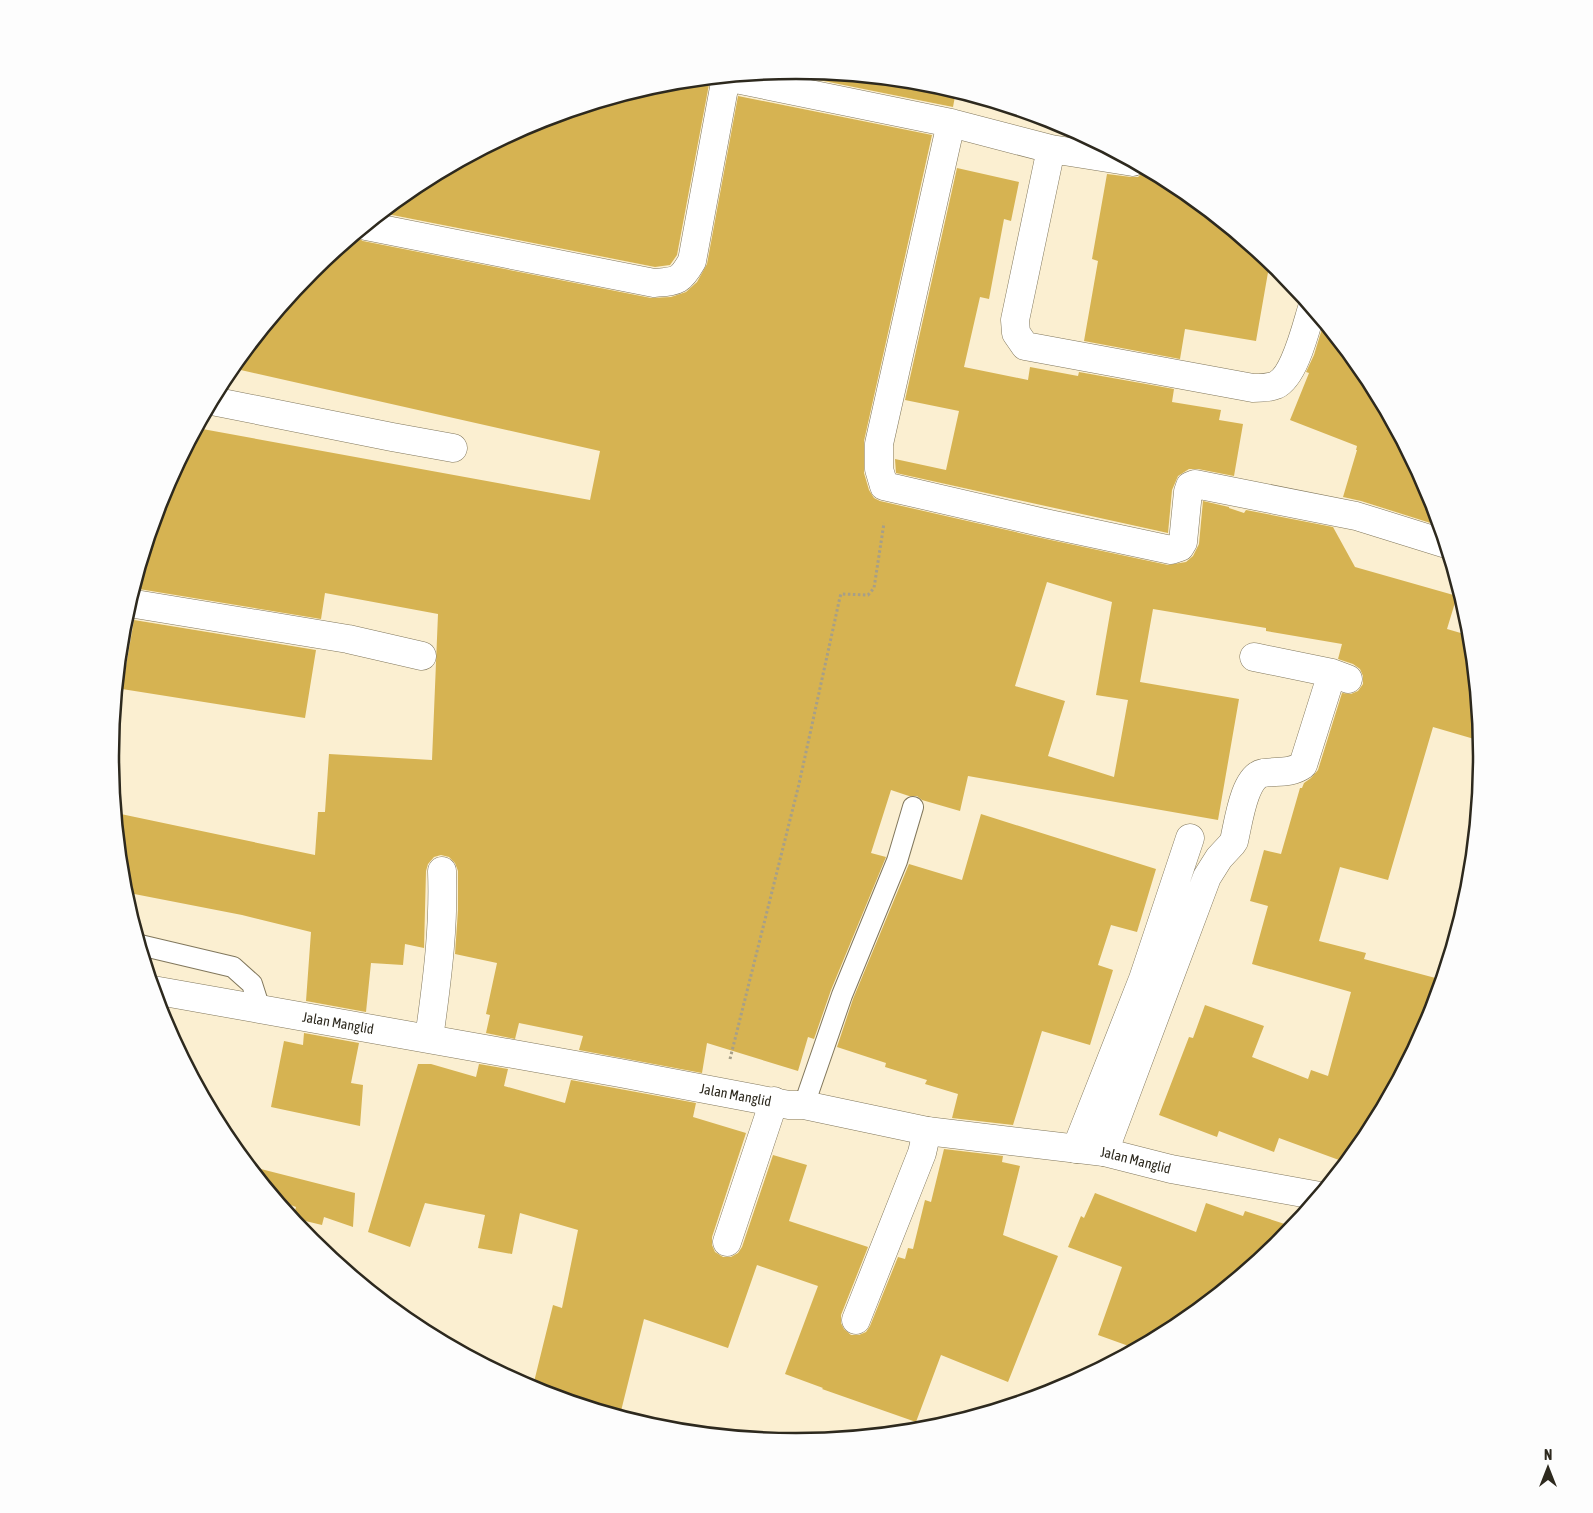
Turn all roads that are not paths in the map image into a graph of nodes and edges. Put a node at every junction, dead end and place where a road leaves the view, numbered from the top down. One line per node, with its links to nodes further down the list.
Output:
1 (745, 81): 3 (street)
2 (725, 83): 6 (street)
3 (951, 123): 4 (street); 10 (street)
4 (1051, 149): 5 (street); 7 (street)
5 (1115, 159)
6 (374, 228)
7 (1310, 315)
8 (219, 402): 9 (street)
9 (453, 448)
10 (1439, 542)
11 (137, 604): 12 (street)
12 (422, 656)
13 (1254, 657): 25 (street)
14 (913, 807): 22 (lane)
15 (1190, 838): 24 (street)
16 (442, 871): 20 (street)
17 (146, 947): 19 (lane)
18 (161, 991): 19 (street, Jalan Manglid)
19 (260, 1009): 20 (street, Jalan Manglid)
20 (428, 1038): 21 (street, Jalan Manglid)
21 (774, 1101): 22 (street, Jalan Manglid); 27 (street)
22 (804, 1105): 23 (street, Jalan Manglid)
23 (926, 1132): 24 (street, Jalan Manglid); 28 (street)
24 (1076, 1149): 25 (street, Jalan Manglid)
25 (1104, 1152): 26 (street, Jalan Manglid)
26 (1313, 1195)
27 (727, 1242)
28 (856, 1320)

